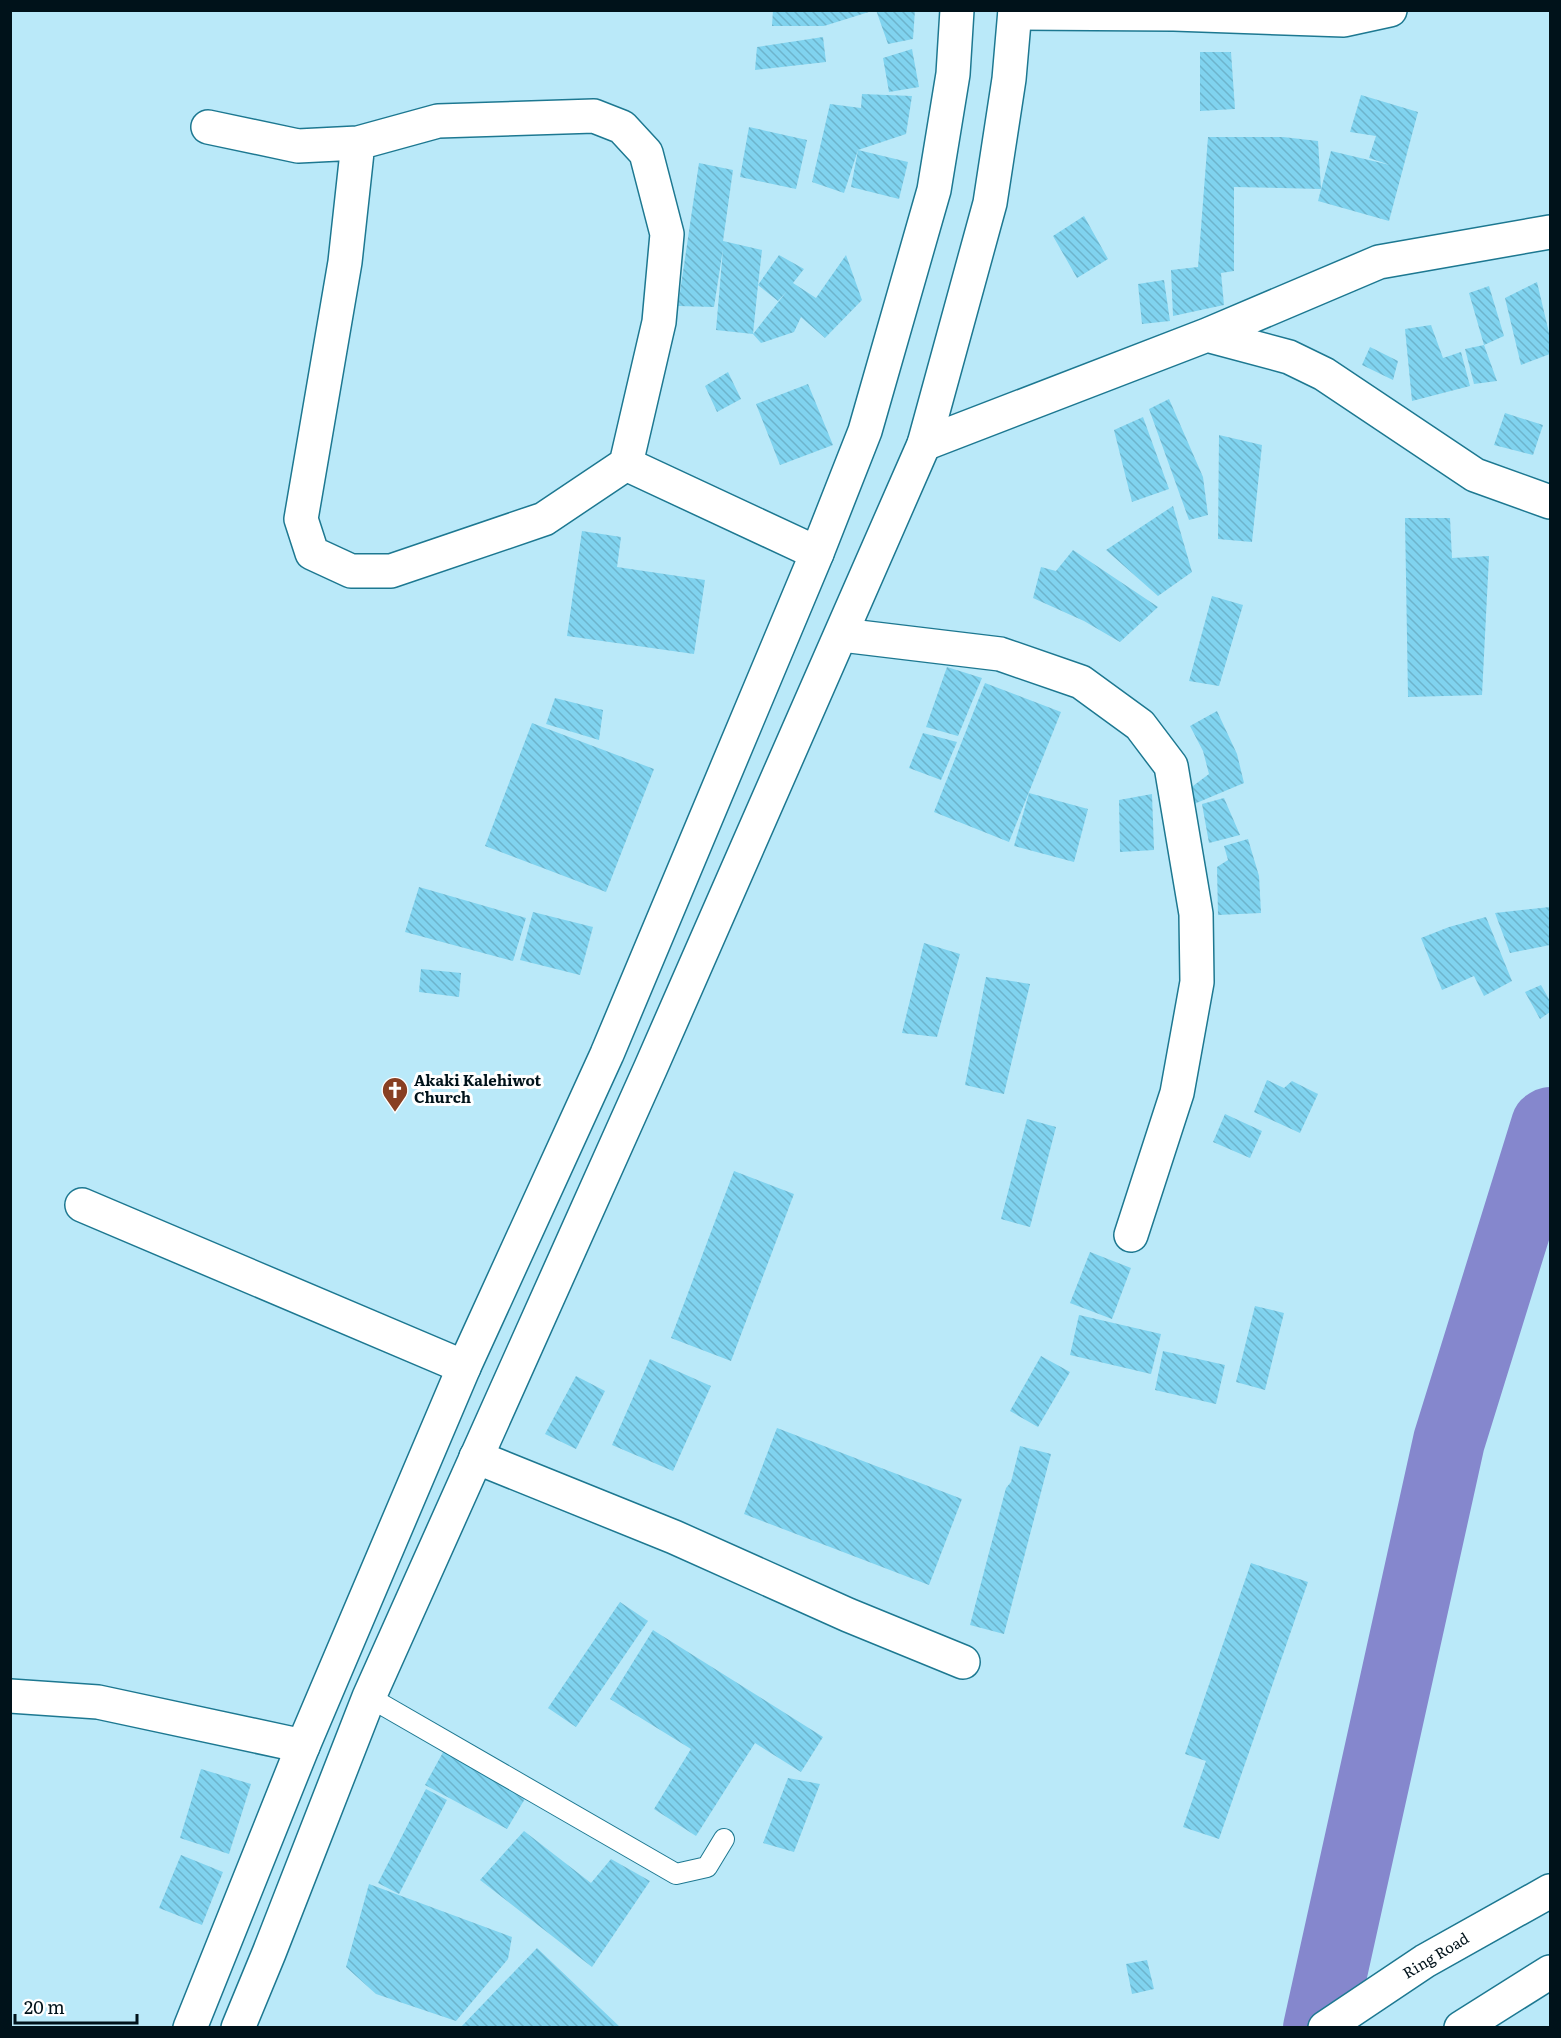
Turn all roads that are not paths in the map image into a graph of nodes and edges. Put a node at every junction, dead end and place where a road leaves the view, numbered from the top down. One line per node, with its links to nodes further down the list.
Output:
1 (957, 10): 11 (main road)
2 (1390, 10): 3 (main road)
3 (1015, 12): 8 (main road)
4 (208, 127): 5 (main road)
5 (358, 143): 9 (main road); 9 (main road)
6 (1551, 232): 7 (main road)
7 (1207, 335): 8 (main road); 10 (main road)
8 (924, 444): 12 (main road)
9 (626, 464): 11 (main road)
10 (1551, 502)
11 (817, 553): 15 (main road)
12 (842, 635): 14 (main road); 16 (main road)
13 (82, 1204): 15 (main road)
14 (1131, 1235)
15 (464, 1367): 20 (main road)
16 (476, 1457): 17 (main road); 19 (main road)
17 (963, 1662)
18 (10, 1696): 20 (main road)
19 (369, 1697): 21 (lane); 25 (main road)
20 (303, 1746): 24 (main road)
21 (724, 1839)
22 (1551, 1891): 26 (main road, Ring Road)
23 (1551, 1972): 27 (main road)
24 (190, 2028)
25 (238, 2028)
26 (1325, 2028)
27 (1461, 2028)

